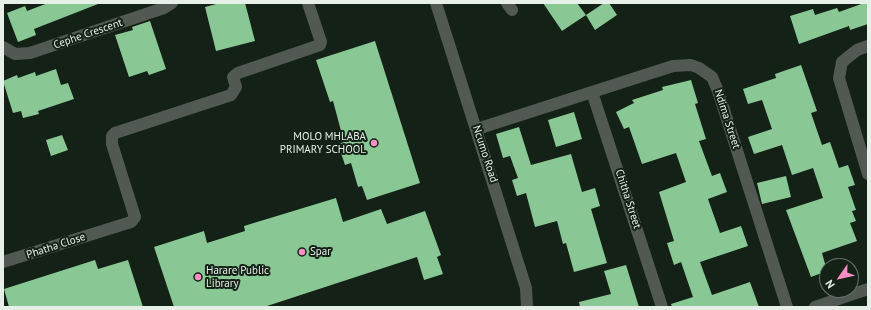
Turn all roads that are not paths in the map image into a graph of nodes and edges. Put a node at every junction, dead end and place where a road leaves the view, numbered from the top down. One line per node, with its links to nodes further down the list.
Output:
1 (172, 3): 5 (street, Cephe Crescent)
2 (308, 3): 9 (street, Phatha Close)
3 (436, 3): 7 (street, Ncumo Road)
4 (868, 46): 8 (street)
5 (3, 47)
6 (592, 92): 7 (street, Ndima Street); 12 (street, Chitha Street); 13 (street, Ndima Street)
7 (476, 129): 11 (street, Ncumo Road)
8 (868, 174)
9 (3, 262)
10 (868, 289): 14 (street)
11 (527, 307)
12 (662, 307)
13 (787, 307)
14 (815, 307)

